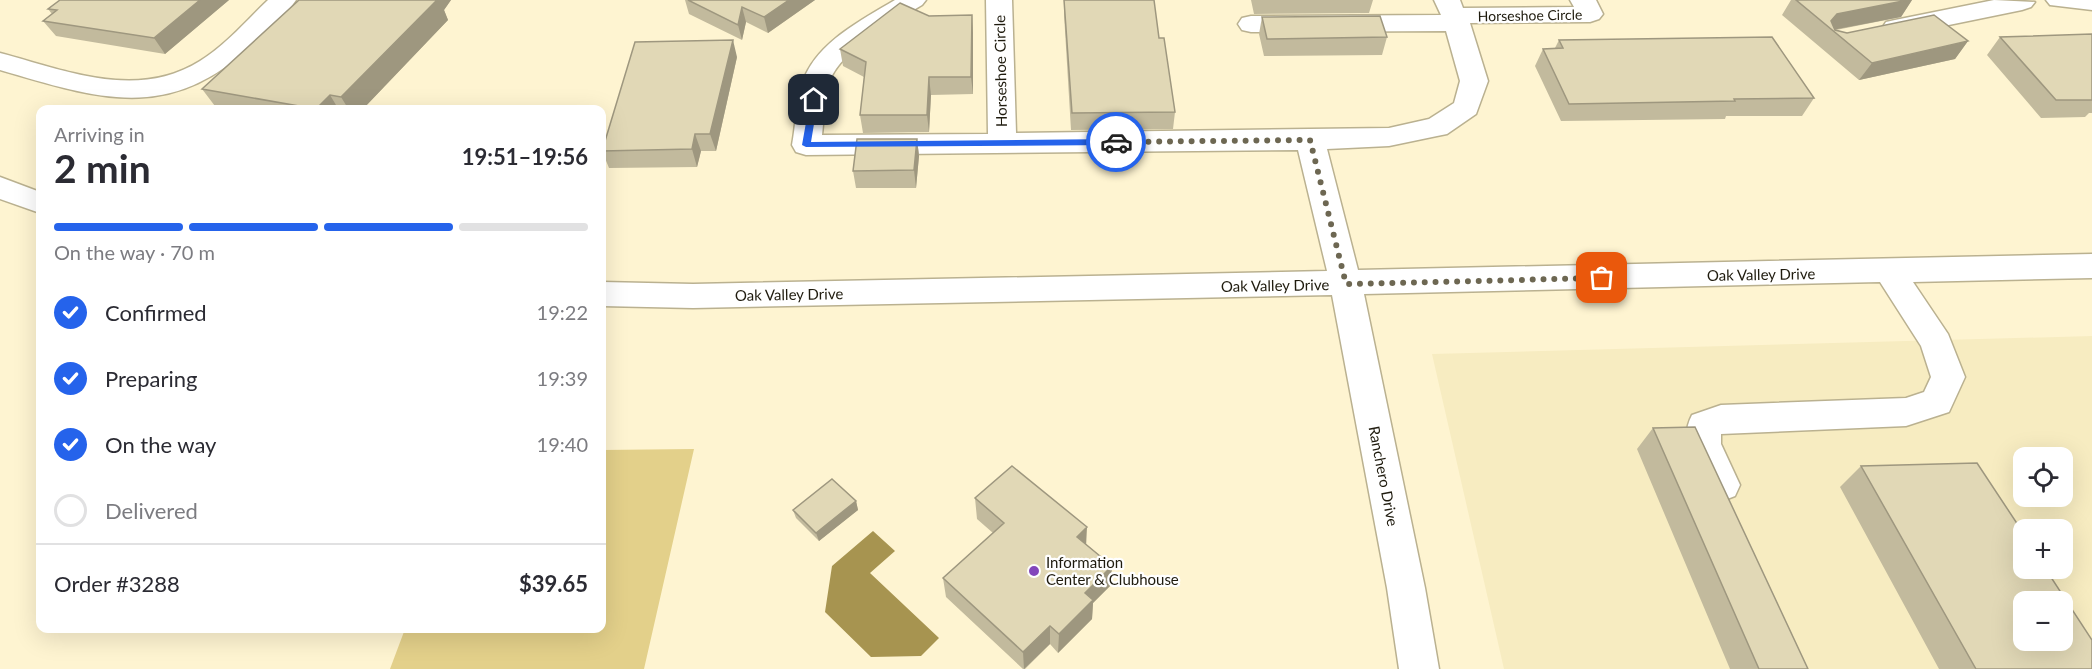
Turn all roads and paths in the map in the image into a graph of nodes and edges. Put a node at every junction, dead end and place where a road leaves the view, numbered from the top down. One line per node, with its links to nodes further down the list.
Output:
1 (283, 0): 11 (street)
2 (913, 0): 13 (street, Horseshoe Circle)
3 (999, 0): 13 (street, Horseshoe Circle)
4 (1583, 0): 8 (street, Horseshoe Circle)
5 (2060, 0): 7 (street)
6 (2028, 1): 10 (street)
7 (2092, 2)
8 (1452, 13): 9 (street); 12 (street, Horseshoe Circle)
9 (1251, 24)
10 (1870, 33)
11 (1, 62)
12 (1310, 140): 13 (street, Horseshoe Circle); 18 (street)
13 (1002, 143)
14 (0, 187): 15 (street)
15 (36, 201)
16 (2092, 266): 17 (street, Oak Valley Drive)
17 (1888, 270): 18 (street, Oak Valley Drive); 20 (street)
18 (1346, 284): 19 (street, Oak Valley Drive); 21 (street, Ranchero Drive)
19 (606, 294)
20 (1738, 519)
21 (1419, 669)

